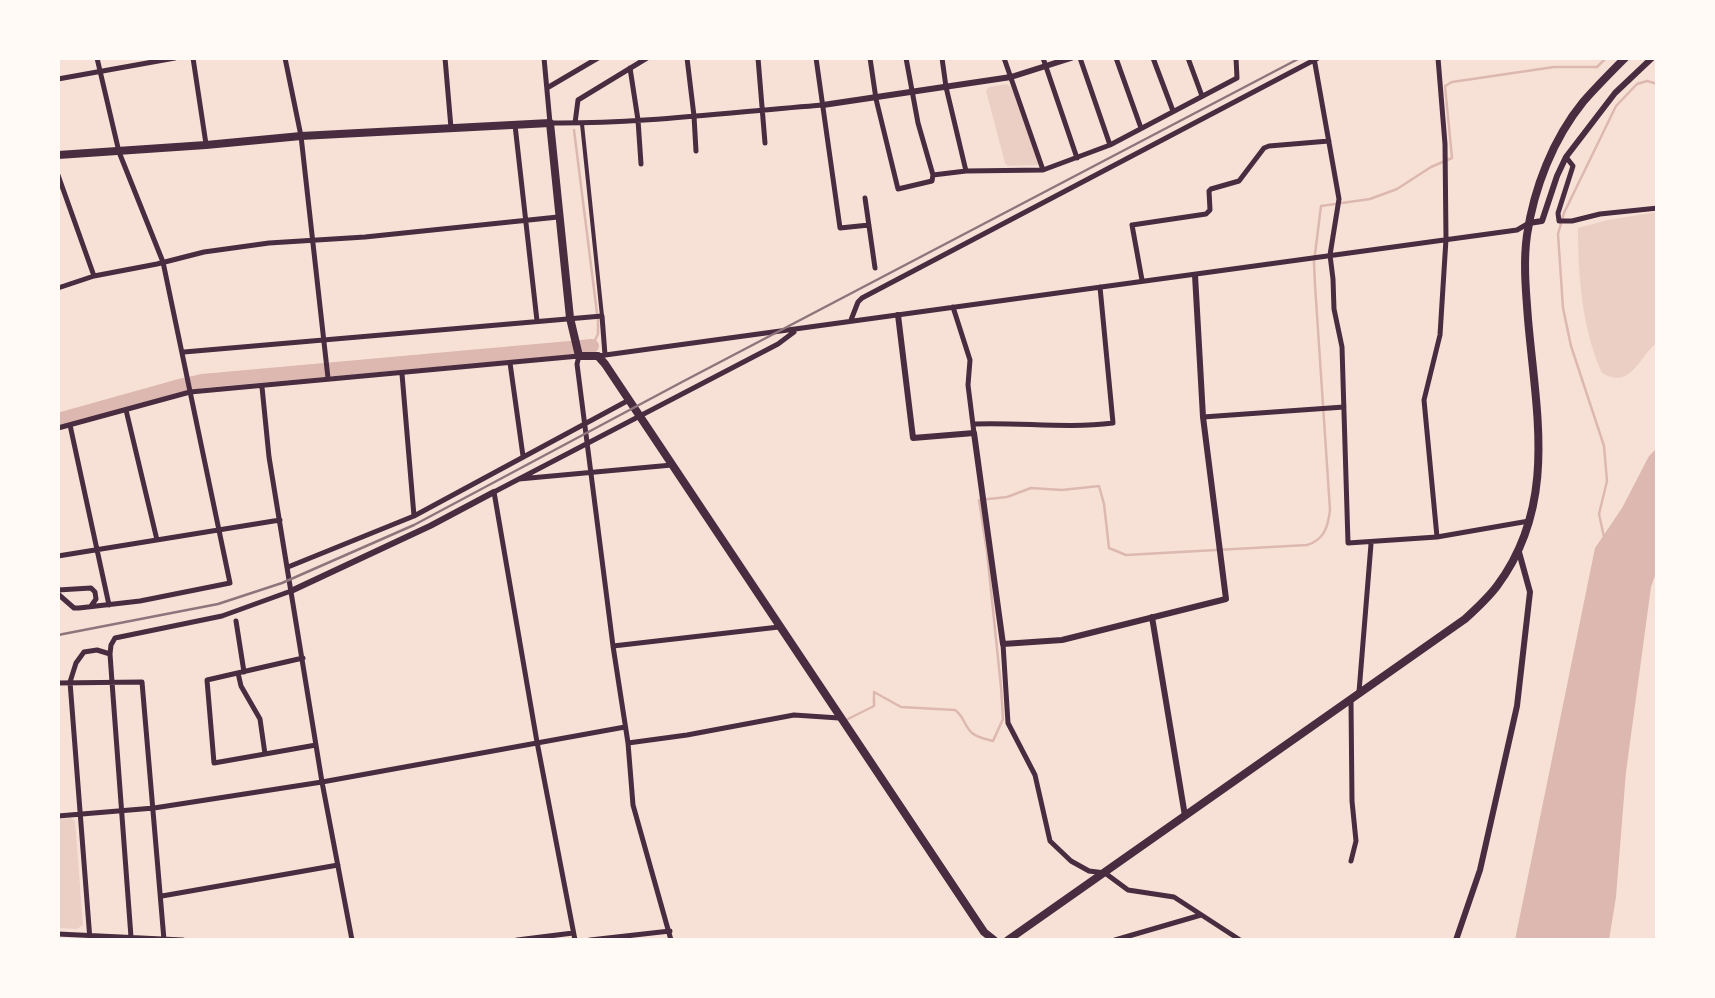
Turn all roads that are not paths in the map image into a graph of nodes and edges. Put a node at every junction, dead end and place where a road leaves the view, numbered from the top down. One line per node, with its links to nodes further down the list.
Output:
1 (97, 58): 28 (street)
2 (175, 58): 28 (street)
3 (193, 58): 49 (street)
4 (285, 58): 46 (street)
5 (444, 58): 44 (street)
6 (544, 58): 32 (street)
7 (598, 58): 32 (street)
8 (648, 58): 27 (street)
9 (687, 58): 39 (street)
10 (758, 58): 37 (street)
11 (816, 58): 36 (street)
12 (870, 58): 35 (street)
13 (906, 58): 33 (street)
14 (942, 58): 31 (street)
15 (1004, 58): 29 (street)
16 (1071, 58): 26 (street)
17 (1080, 58): 50 (street)
18 (1116, 58): 45 (street)
19 (1153, 58): 38 (street)
20 (1188, 58): 34 (street)
21 (1236, 58): 34 (street)
22 (1316, 58): 47 (street); 82 (street)
23 (1438, 58): 68 (street)
24 (1625, 58): 65 (highway)
25 (1652, 58): 54 (street)
26 (1045, 62): 29 (street); 55 (street)
27 (630, 68): 40 (street); 42 (street)
28 (98, 71): 30 (street); 51 (street)
29 (1011, 76): 31 (street); 57 (street)
30 (58, 79)
31 (946, 87): 33 (street); 58 (street)
32 (547, 88): 41 (street)
33 (911, 93): 35 (street); 59 (street)
34 (1202, 96): 38 (street)
35 (876, 99): 36 (street); 59 (street)
36 (822, 105): 37 (street); 66 (street)
37 (762, 110): 39 (street); 48 (street)
38 (1173, 111): 45 (street)
39 (694, 116): 40 (street); 52 (street)
40 (638, 120): 42 (street); 56 (street)
41 (550, 123): 42 (street); 43 (highway); 63 (highway)
42 (578, 124): 79 (street)
43 (515, 125): 44 (highway); 64 (street)
44 (451, 128): 46 (highway)
45 (1141, 128): 50 (street)
46 (301, 136): 49 (highway); 67 (street)
47 (1329, 142): 69 (street); 74 (street)
48 (765, 143)
49 (206, 145): 51 (highway)
50 (1110, 145): 55 (street)
51 (119, 152): 53 (highway); 70 (street)
52 (696, 152)
53 (58, 155)
54 (1566, 157): 62 (street); 65 (street)
55 (1077, 158): 57 (street)
56 (641, 164)
57 (1043, 170): 58 (street)
58 (966, 171): 59 (street)
59 (933, 175)
60 (58, 177): 73 (street)
61 (865, 198): 66 (street)
62 (1658, 208)
63 (559, 217): 64 (street); 80 (highway)
64 (524, 220): 67 (street); 81 (street)
65 (1529, 224): 68 (street); 111 (highway)
66 (868, 225): 71 (street)
67 (312, 239): 70 (street); 84 (street)
68 (1446, 239): 69 (street); 113 (street)
69 (1330, 255): 72 (street); 94 (street)
70 (163, 262): 73 (street); 85 (street)
71 (875, 268)
72 (1194, 274): 74 (street); 97 (street)
73 (94, 276): 76 (street)
74 (1142, 280): 75 (street)
75 (1100, 287): 77 (street); 99 (street)
76 (58, 288)
77 (953, 306): 78 (street); 99 (street)
78 (898, 314): 82 (street); 102 (street)
79 (602, 316): 80 (street); 87 (street)
80 (570, 318): 81 (street); 86 (highway)
81 (537, 320): 84 (street)
82 (850, 320): 83 (street)
83 (796, 330): 87 (street); 96 (street)
84 (324, 340): 85 (street); 90 (street)
85 (184, 352): 92 (street)
86 (579, 353): 87 (highway); 88 (street); 98 (street)
87 (602, 355): 93 (highway)
88 (510, 363): 89 (street); 104 (street)
89 (402, 373): 90 (street); 109 (street)
90 (328, 378): 91 (street)
91 (262, 387): 92 (street); 110 (street)
92 (190, 392): 95 (street); 112 (street)
93 (629, 400): 96 (highway); 98 (street)
94 (1344, 407): 97 (street); 115 (street)
95 (126, 410): 100 (street); 114 (street)
96 (640, 416): 103 (street); 105 (highway)
97 (1203, 417): 124 (street)
98 (586, 423): 103 (street); 104 (street)
99 (974, 424): 102 (street)
100 (70, 425): 101 (street); 116 (street)
101 (58, 428)
102 (974, 433): 127 (street)
103 (588, 442): 106 (street); 107 (street)
104 (523, 456): 109 (street)
105 (672, 465): 106 (street); 126 (highway)
106 (592, 472): 107 (street); 128 (street)
107 (516, 479): 108 (street)
108 (494, 492): 120 (street); 138 (street)
109 (414, 516): 119 (street)
110 (280, 520): 112 (street); 119 (street)
111 (1529, 521): 113 (street); 117 (highway)
112 (220, 531): 114 (street); 122 (street)
113 (1437, 537): 115 (street)
114 (157, 540): 116 (street)
115 (1371, 544): 135 (street)
116 (98, 549): 118 (street); 122 (street)
117 (1518, 551): 135 (highway); 168 (street)
118 (58, 556)
119 (288, 567): 120 (street)
120 (291, 591): 129 (street); 130 (street)
121 (58, 592): 123 (street); 123 (street)
122 (110, 605): 123 (street)
123 (91, 606)
124 (1152, 616): 127 (street); 147 (street)
125 (236, 622): 131 (street)
126 (780, 627): 128 (street); 136 (highway)
127 (1003, 644): 150 (street)
128 (613, 646): 137 (street)
129 (110, 654): 132 (street); 133 (street)
130 (303, 658): 131 (street); 140 (street)
131 (241, 672): 141 (street); 141 (street)
132 (70, 682): 133 (street); 134 (street); 145 (street)
133 (112, 682): 143 (street); 144 (street)
134 (58, 683)
135 (1355, 698): 147 (highway); 148 (street)
136 (839, 718): 139 (street); 164 (highway)
137 (625, 727): 138 (street); 139 (street)
138 (537, 742): 142 (street); 156 (street)
139 (628, 743): 153 (street)
140 (316, 744): 141 (street); 142 (street)
141 (265, 754)
142 (322, 782): 143 (street); 149 (street)
143 (154, 808): 144 (street); 151 (street)
144 (121, 810): 145 (street); 155 (street)
145 (78, 814): 146 (street); 157 (street)
146 (58, 816)
147 (1185, 818): 150 (highway)
148 (1351, 861)
149 (338, 866): 151 (street); 160 (street)
150 (1105, 874): 152 (street); 165 (highway)
151 (162, 896): 158 (street)
152 (1200, 915): 166 (street); 167 (street)
153 (670, 931): 162 (street); 163 (street)
154 (58, 934): 157 (street)
155 (131, 937): 157 (street); 158 (street)
156 (574, 937): 161 (street)
157 (90, 938)
158 (164, 939): 159 (street)
159 (183, 940)
160 (352, 940)
161 (517, 940)
162 (590, 940)
163 (671, 940)
164 (994, 940)
165 (1008, 940)
166 (1115, 940)
167 (1240, 940)
168 (1456, 940)

